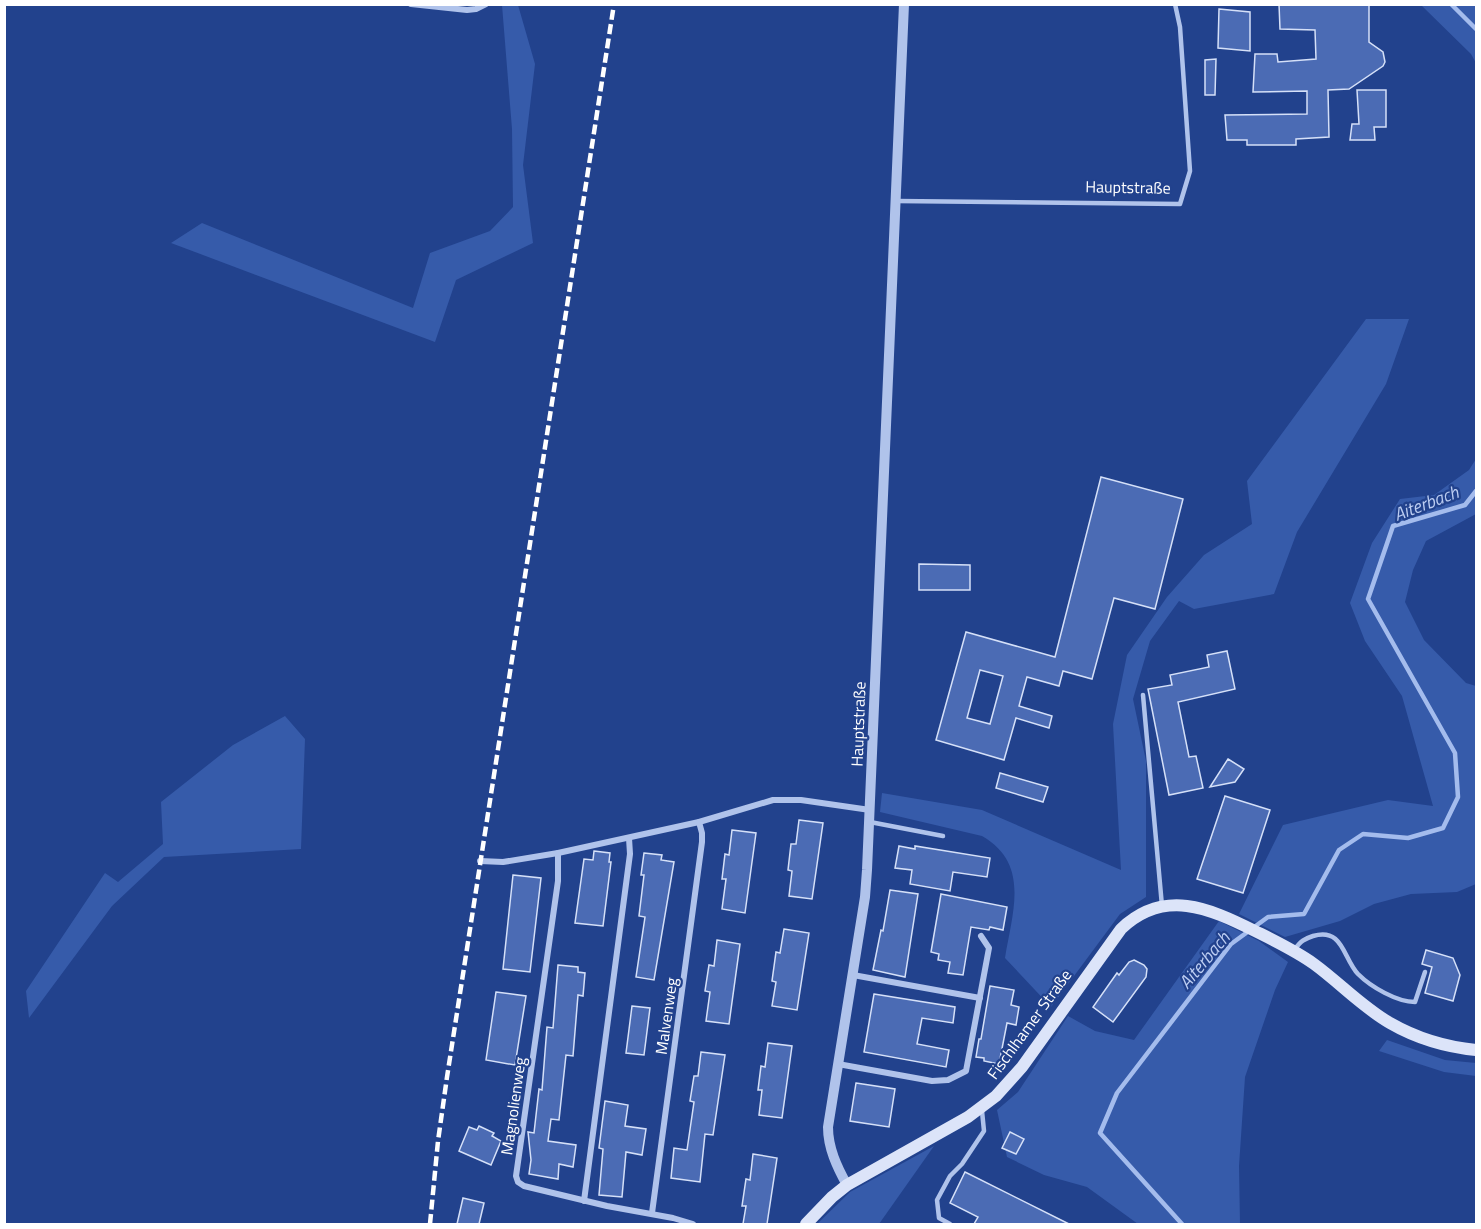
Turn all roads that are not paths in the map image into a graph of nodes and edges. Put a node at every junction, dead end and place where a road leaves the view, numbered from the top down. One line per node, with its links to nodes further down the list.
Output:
1 (411, 4): 2 (street)
2 (486, 4)
3 (904, 4): 5 (street, Hauptstraße)
4 (1175, 4): 5 (lane, Hauptstraße)
5 (896, 201): 7 (street, Hauptstraße)
6 (1143, 695): 14 (lane)
7 (871, 810): 8 (street); 9 (street, Hauptstraße)
8 (699, 822): 11 (street); 25 (street, Malvenweg)
9 (870, 822): 10 (lane); 18 (street, Hauptstraße)
10 (943, 836)
11 (629, 838): 12 (street); 24 (street)
12 (558, 854): 13 (street); 24 (street, Magnolienweg)
13 (480, 861)
14 (1162, 906): 16 (main road, Fischlhamer Straße); 22 (main road, Fischlhamer Straße)
15 (981, 936): 19 (street)
16 (1293, 951): 17 (lane); 20 (main road, Fischlhamer Straße)
17 (1425, 972)
18 (853, 975): 19 (street); 21 (street, Hauptstraße)
19 (980, 998): 21 (street)
20 (1476, 1050)
21 (837, 1064): 23 (street, Hauptstraße)
22 (981, 1108): 23 (main road, Fischlhamer Straße); 28 (lane)
23 (847, 1185): 27 (main road)
24 (584, 1201): 25 (street, Magnolienweg)
25 (652, 1213): 26 (street, Magnolienweg)
26 (693, 1224)
27 (806, 1224)
28 (951, 1224)

